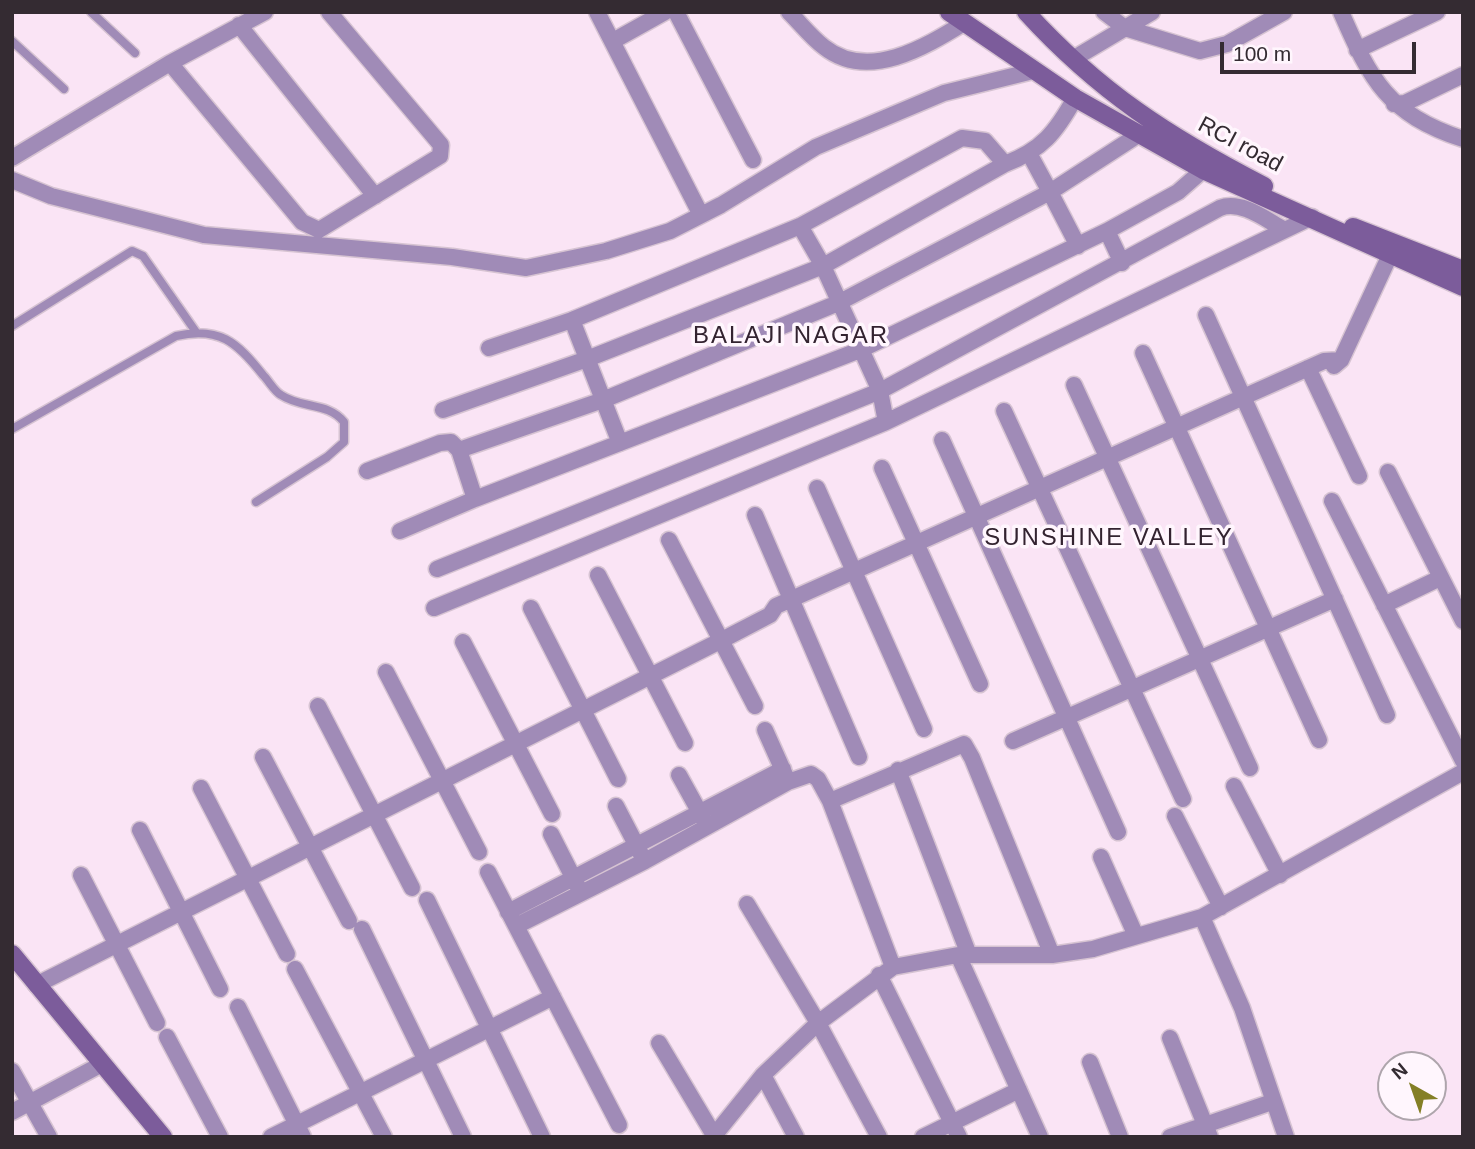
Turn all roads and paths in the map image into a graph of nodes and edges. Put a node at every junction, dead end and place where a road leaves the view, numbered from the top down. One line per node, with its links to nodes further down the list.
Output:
1 (91, 12): 21 (lane)
2 (265, 12): 16 (street)
3 (329, 12): 38 (street)
4 (597, 12): 19 (street)
5 (665, 12): 19 (street)
6 (676, 12): 33 (street)
7 (789, 12): 15 (street)
8 (949, 12): 15 (main road)
9 (1026, 12): 22 (main road, RCI road)
10 (1104, 12): 17 (street)
11 (1152, 12): 17 (street)
12 (1283, 12): 17 (street)
13 (1341, 12): 20 (street)
14 (1437, 12): 20 (street)
15 (964, 23): 24 (main road)
16 (239, 25): 23 (street); 38 (street)
17 (1125, 27): 22 (street)
18 (12, 41): 26 (lane)
19 (613, 41): 39 (street)
20 (1357, 50): 28 (street)
21 (135, 53)
22 (1073, 59): 48 (main road, RCI road)
23 (170, 63): 32 (street); 38 (street)
24 (1034, 71): 27 (main road); 39 (street)
25 (1463, 75): 28 (street)
26 (64, 89)
27 (1075, 98): 29 (main road); 31 (street)
28 (1394, 104): 30 (street)
29 (1138, 135): 35 (main road); 37 (street)
30 (1463, 139)
31 (1030, 155): 34 (street); 37 (street)
32 (12, 158)
33 (753, 160)
34 (1005, 164): 41 (street); 47 (street)
35 (1202, 170): 40 (main road); 43 (street)
36 (12, 180): 39 (street)
37 (1050, 192): 44 (street); 50 (street)
38 (375, 195)
39 (701, 215)
40 (1312, 218): 42 (street); 45 (main road)
41 (800, 226): 47 (street); 52 (street)
42 (1283, 229): 46 (street); 66 (street)
43 (1107, 231): 44 (street); 46 (street)
44 (1078, 246): 56 (street)
45 (1390, 256): 49 (main road); 59 (street)
46 (1122, 262): 61 (street)
47 (823, 266): 50 (street); 58 (street)
48 (1463, 270)
49 (1463, 288)
50 (838, 303): 56 (street); 62 (street)
51 (1206, 315): 63 (street)
52 (572, 320): 55 (street); 58 (street)
53 (12, 326): 54 (lane)
54 (196, 332): 67 (lane); 81 (lane)
55 (489, 348)
56 (860, 350): 61 (street); 70 (street)
57 (1143, 353): 68 (street)
58 (587, 359): 62 (street); 64 (street)
59 (1310, 373): 63 (street); 76 (street)
60 (1074, 385): 72 (street)
61 (880, 391): 66 (street); 87 (street)
62 (603, 400): 70 (street); 71 (street)
63 (1246, 402): 68 (street); 91 (street)
64 (443, 410)
65 (1004, 411): 78 (street)
66 (886, 422): 94 (street)
67 (12, 429)
68 (1177, 432): 72 (street); 97 (street)
69 (942, 440): 83 (street)
70 (620, 443): 79 (street)
71 (458, 450): 74 (street); 79 (street)
72 (1109, 463): 78 (street); 100 (street)
73 (882, 468): 86 (street)
74 (367, 471)
75 (1388, 472): 90 (street)
76 (1359, 476)
77 (817, 488): 89 (street)
78 (1043, 492): 83 (street); 104 (street)
79 (475, 499): 84 (street)
80 (1332, 500): 93 (street)
81 (256, 502)
82 (755, 514): 92 (street)
83 (978, 521): 86 (street); 109 (street)
84 (400, 531)
85 (668, 540): 98 (street)
86 (920, 548): 89 (street); 103 (street)
87 (438, 569)
88 (598, 575): 102 (street)
89 (855, 577): 92 (street); 110 (street)
90 (1440, 578): 93 (street); 96 (street)
91 (1335, 599): 97 (street); 108 (street)
92 (794, 604): 98 (street); 117 (street)
93 (1384, 605): 118 (street)
94 (434, 608)
95 (531, 608): 107 (street)
96 (1463, 621)
97 (1269, 628): 100 (street); 112 (street)
98 (722, 640): 102 (street); 106 (street)
99 (463, 642): 115 (street)
100 (1201, 659): 104 (street); 119 (street)
101 (386, 672): 125 (street)
102 (650, 676): 107 (street); 114 (street)
103 (980, 684)
104 (1133, 687): 109 (street); 128 (street)
105 (318, 706): 132 (street)
106 (755, 706)
107 (582, 710): 115 (street); 124 (street)
108 (1387, 715)
109 (1067, 716): 113 (street); 136 (street)
110 (924, 729)
111 (765, 730): 123 (street)
112 (1319, 740)
113 (1013, 741)
114 (685, 743)
115 (515, 744): 125 (street); 131 (street)
116 (263, 757): 138 (street)
117 (859, 757)
118 (1463, 761)
119 (1250, 768)
120 (898, 770): 129 (street); 157 (street); 158 (street)
121 (1463, 772): 144 (street)
122 (679, 775): 134 (street)
123 (785, 776): 129 (street); 134 (street)
124 (618, 779)
125 (441, 781): 132 (street); 139 (street)
126 (1234, 786): 144 (street)
127 (201, 788): 145 (street)
128 (1183, 799)
129 (830, 801): 159 (street)
130 (616, 806): 140 (street)
131 (552, 814)
132 (375, 815): 138 (street); 147 (street)
133 (1175, 816): 150 (street)
134 (704, 820): 140 (street)
135 (139, 830): 151 (street)
136 (1118, 832)
137 (551, 834): 146 (street)
138 (310, 848): 145 (street); 170 (street)
139 (479, 852)
140 (641, 854): 146 (street)
141 (1101, 857): 154 (street)
142 (488, 872): 153 (street)
143 (81, 875): 155 (street)
144 (1280, 875): 150 (street)
145 (248, 879): 151 (street); 176 (street)
146 (577, 885): 153 (street)
147 (412, 888)
148 (427, 900): 166 (street)
149 (747, 904): 165 (street)
150 (1221, 907): 152 (street)
151 (180, 913): 155 (street); 161 (street)
152 (1202, 917): 154 (street); 178 (street)
153 (512, 919): 162 (street)
154 (1136, 936): 158 (street)
155 (116, 945): 160 (street); 164 (street)
156 (12, 954): 160 (main road)
157 (963, 955): 158 (street); 159 (street); 175 (street)
158 (1052, 955)
159 (886, 971): 165 (street); 181 (street)
160 (36, 985): 172 (main road)
161 (220, 989)
162 (552, 997): 166 (street); 180 (street)
163 (238, 1007): 183 (street)
164 (157, 1023)
165 (818, 1023): 174 (street); 193 (street)
166 (491, 1027): 170 (street); 191 (street)
167 (167, 1037): 187 (street)
168 (1170, 1038): 182 (street)
169 (659, 1043): 184 (street)
170 (427, 1059): 176 (street); 190 (street)
171 (1090, 1062): 196 (street)
172 (102, 1064): 177 (street); 186 (main road)
173 (12, 1071): 177 (street)
174 (763, 1074): 184 (street); 192 (street)
175 (1019, 1090): 181 (street); 195 (street)
176 (360, 1092): 183 (street); 189 (street)
177 (30, 1102): 179 (street); 185 (street)
178 (1272, 1102): 182 (street); 198 (street)
179 (12, 1112)
180 (619, 1125)
181 (956, 1130): 194 (street)
182 (1208, 1130): 197 (street)
183 (300, 1131): 188 (street)
184 (714, 1136)
185 (49, 1137)
186 (163, 1137)
187 (220, 1137)
188 (271, 1137)
189 (384, 1137)
190 (463, 1137)
191 (542, 1137)
192 (796, 1137)
193 (879, 1137)
194 (923, 1137)
195 (1040, 1137)
196 (1120, 1137)
197 (1170, 1137)
198 (1286, 1137)

